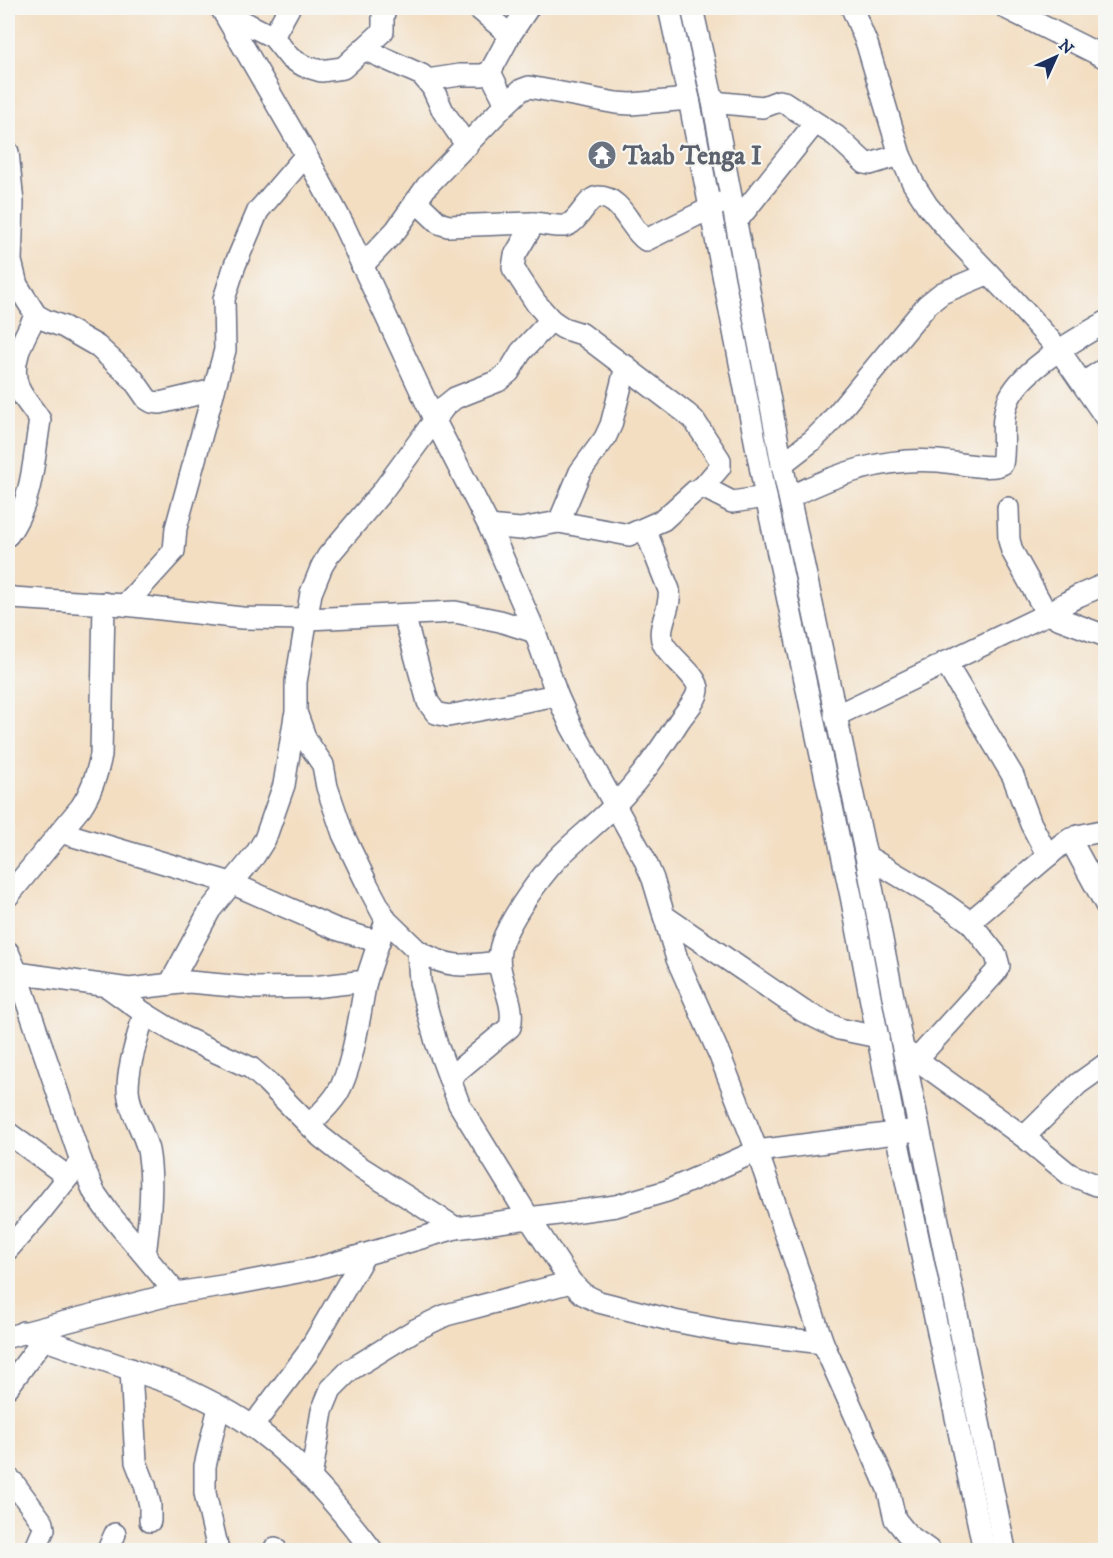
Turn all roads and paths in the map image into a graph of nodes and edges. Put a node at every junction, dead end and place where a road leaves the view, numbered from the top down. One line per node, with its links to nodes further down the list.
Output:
1 (289, 8): 11 (street)
2 (386, 8): 12 (street)
3 (478, 8): 10 (street)
4 (528, 8): 10 (street)
5 (669, 8): 16 (street)
6 (692, 8): 17 (street)
7 (852, 8): 23 (street)
8 (1006, 8): 13 (street)
9 (223, 10): 11 (street); 22 (street)
10 (510, 35): 14 (street)
11 (273, 37): 12 (street)
12 (363, 49): 15 (street)
13 (1106, 58)
14 (490, 72): 15 (street); 18 (street)
15 (428, 80): 20 (street)
16 (689, 99): 18 (street); 26 (street)
17 (713, 102): 19 (street); 24 (street)
18 (506, 104): 20 (street)
19 (815, 123): 23 (street); 27 (street)
20 (467, 146): 25 (street)
21 (8, 152): 31 (street)
22 (306, 155): 29 (street); 38 (street)
23 (900, 155): 30 (street)
24 (731, 198): 26 (street); 27 (street)
25 (416, 201): 28 (street); 29 (street)
26 (710, 209): 28 (street); 43 (street)
27 (736, 222): 41 (street)
28 (534, 223): 32 (street)
29 (362, 266): 40 (street)
30 (987, 274): 34 (street); 41 (street)
31 (36, 315): 38 (street); 49 (street)
32 (551, 320): 35 (street); 40 (street)
33 (1106, 322): 34 (street)
34 (1059, 350): 37 (street); 44 (street)
35 (626, 366): 42 (street); 46 (street)
36 (1106, 368): 37 (street)
37 (1083, 383): 39 (street)
38 (214, 390): 53 (street)
39 (1106, 418)
40 (434, 419): 47 (street); 56 (street)
41 (782, 464): 44 (street)
42 (703, 487): 43 (street); 48 (street)
43 (766, 497): 84 (street)
44 (790, 497): 62 (street)
45 (1008, 508): 54 (street)
46 (559, 522): 47 (street); 48 (street)
47 (489, 526): 57 (street)
48 (645, 529): 63 (street)
49 (8, 535)
50 (1106, 584): 54 (street)
51 (8, 596): 52 (street)
52 (104, 603): 53 (street); 65 (street)
53 (125, 605): 56 (street)
54 (1047, 614): 58 (street); 59 (street)
55 (404, 615): 56 (street); 57 (street); 60 (street)
56 (308, 619): 61 (street)
57 (535, 632): 60 (street)
58 (1102, 635)
59 (945, 662): 62 (street); 68 (street)
60 (557, 695): 63 (street)
61 (296, 712): 69 (street); 73 (street)
62 (835, 716): 67 (street)
63 (614, 807): 72 (street); 78 (street)
64 (1106, 830): 66 (street)
65 (60, 832): 69 (street); 70 (street)
66 (1070, 839): 68 (street); 71 (street)
67 (866, 856): 74 (street); 85 (street)
68 (1048, 856): 74 (street)
69 (231, 883): 75 (street); 81 (street)
70 (8, 896)
71 (1106, 905)
72 (664, 915): 84 (street); 93 (street)
73 (386, 920): 75 (street); 76 (street)
74 (970, 922): 85 (street)
75 (379, 942): 80 (street)
76 (418, 951): 78 (street); 87 (street)
77 (8, 952): 79 (street)
78 (498, 962): 87 (street)
79 (16, 973): 82 (street); 94 (street)
80 (366, 981): 81 (street); 88 (street)
81 (170, 984): 82 (street)
82 (108, 987): 83 (street)
83 (144, 1013): 88 (street); 99 (street)
84 (878, 1037): 91 (street)
85 (910, 1054): 89 (street); 92 (street)
86 (1106, 1064): 92 (street)
87 (449, 1078): 96 (street)
88 (309, 1125): 97 (street)
89 (919, 1129): 91 (street); 117 (street)
90 (8, 1133): 94 (street)
91 (896, 1133): 93 (street); 116 (street)
92 (1024, 1137): 95 (street)
93 (757, 1151): 96 (street); 104 (street)
94 (75, 1169): 98 (street); 99 (street)
95 (1106, 1185)
96 (529, 1218): 97 (street); 101 (street)
97 (456, 1228): 100 (street)
98 (8, 1249)
99 (145, 1255): 102 (street)
100 (364, 1256): 102 (street); 108 (street)
101 (571, 1282): 104 (street); 110 (street)
102 (176, 1293): 103 (street)
103 (21, 1335): 105 (street); 106 (street)
104 (823, 1343): 115 (street)
105 (131, 1370): 107 (street); 111 (street)
106 (8, 1388)
107 (219, 1407): 108 (street); 113 (street)
108 (252, 1427): 110 (street)
109 (8, 1478): 112 (street)
110 (311, 1478): 114 (street)
111 (150, 1521)
112 (35, 1551)
113 (218, 1551)
114 (372, 1551)
115 (929, 1551)
116 (984, 1551)
117 (1005, 1551)

